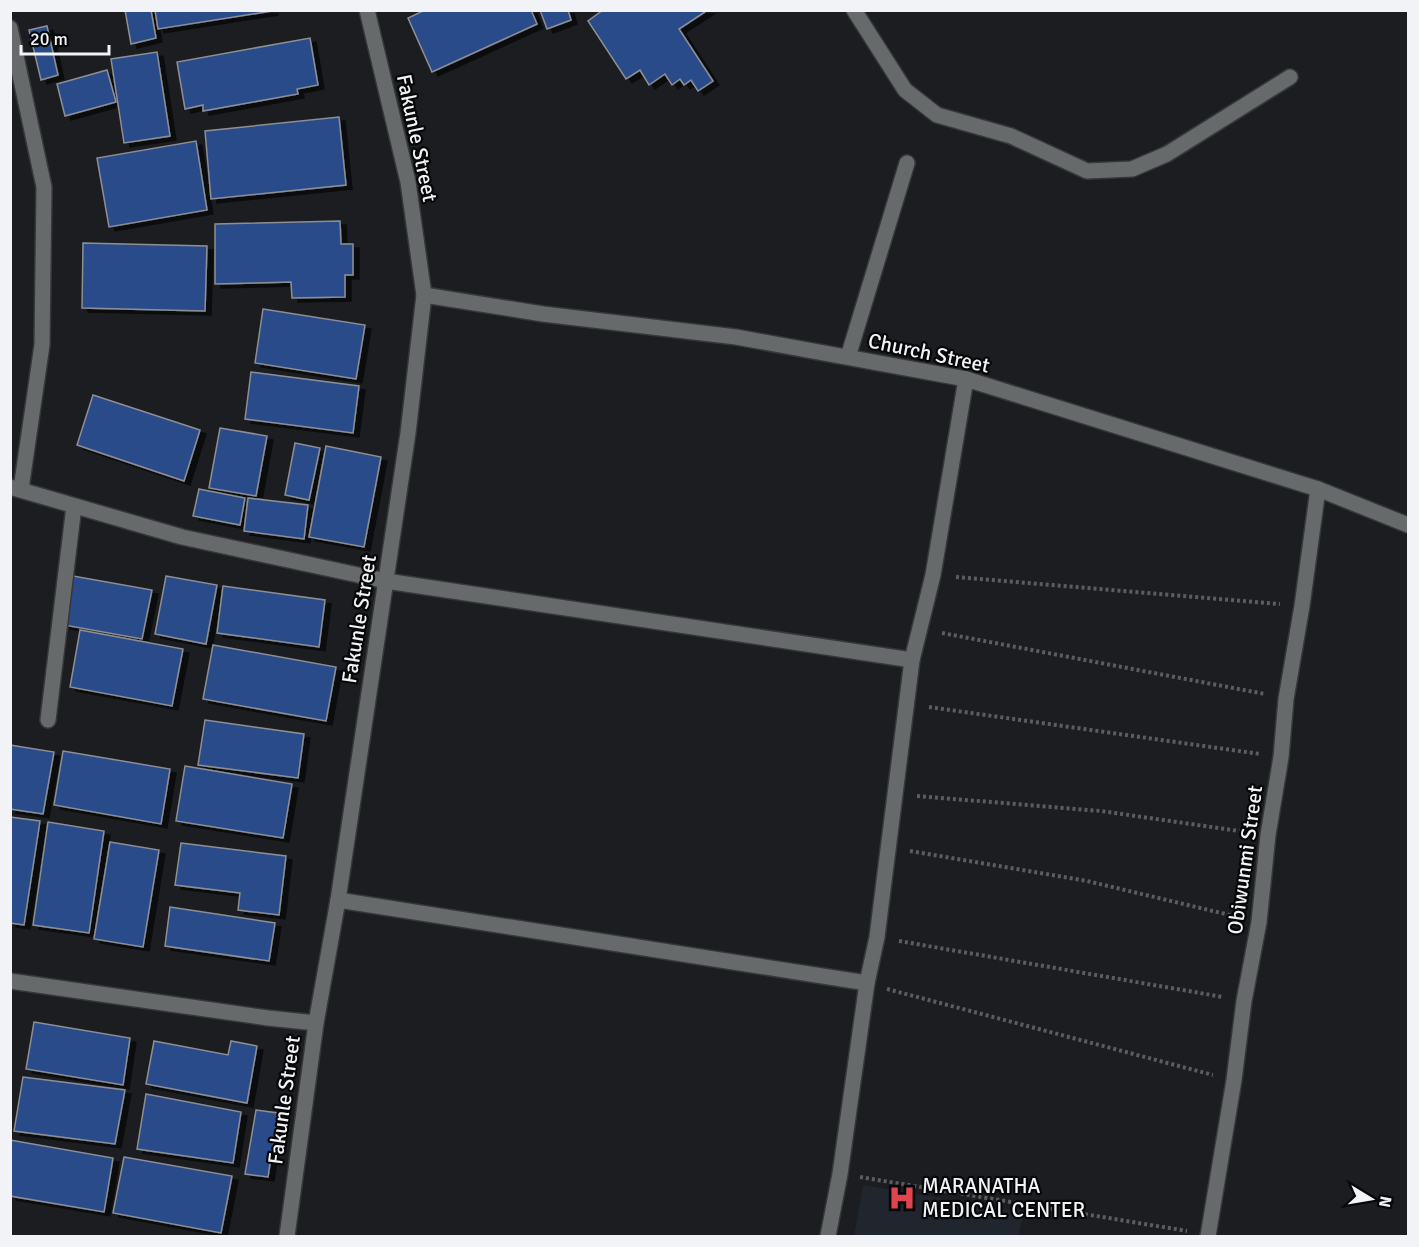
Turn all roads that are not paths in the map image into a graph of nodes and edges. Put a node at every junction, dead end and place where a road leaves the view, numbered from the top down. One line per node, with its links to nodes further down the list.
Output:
1 (367, 10): 6 (street, Fakunle Street)
2 (854, 10): 4 (street)
3 (10, 28): 9 (street)
4 (1290, 77)
5 (907, 163): 7 (street)
6 (424, 296): 7 (street, Church Street); 13 (street, Fakunle Street)
7 (848, 357): 8 (street, Church Street)
8 (966, 379): 10 (street, Church Street); 14 (street)
9 (16, 488): 11 (street)
10 (1318, 489): 12 (street, Church Street); 22 (street, Obiwunmi Street)
11 (74, 506): 13 (street); 15 (street)
12 (1408, 525)
13 (386, 581): 14 (street); 16 (street, Fakunle Street)
14 (912, 660): 18 (street)
15 (48, 720)
16 (338, 900): 18 (street); 19 (street, Fakunle Street)
17 (10, 981): 19 (street)
18 (867, 983): 21 (street)
19 (316, 1023): 20 (street, Fakunle Street)
20 (287, 1236)
21 (828, 1236)
22 (1208, 1236)

